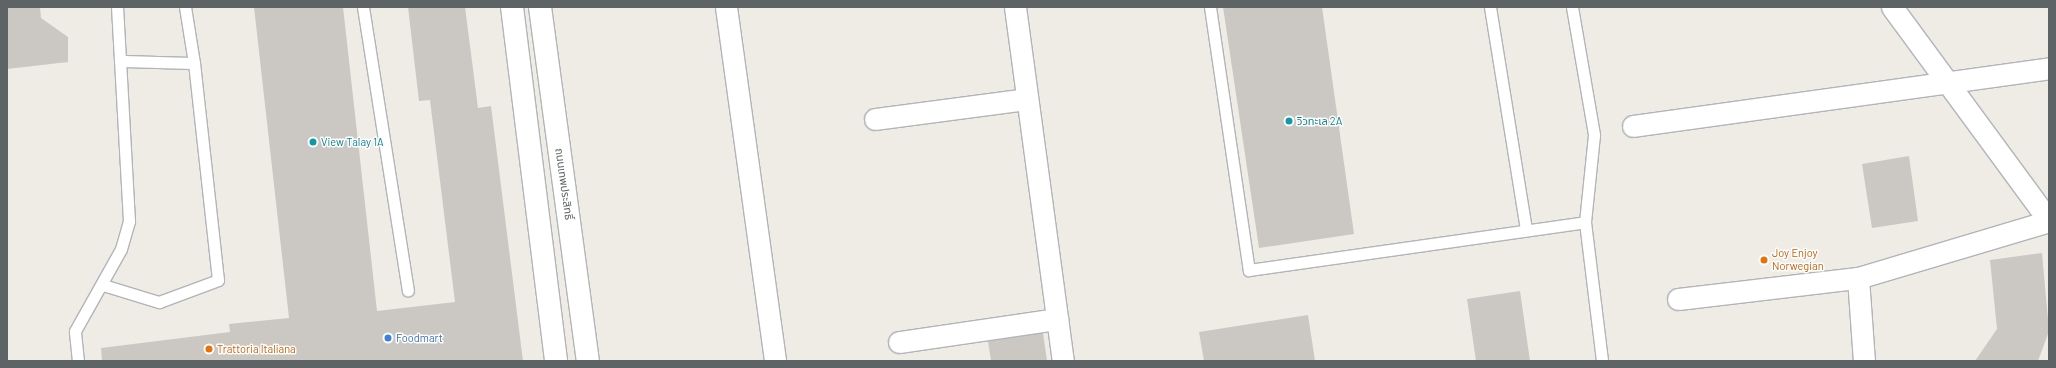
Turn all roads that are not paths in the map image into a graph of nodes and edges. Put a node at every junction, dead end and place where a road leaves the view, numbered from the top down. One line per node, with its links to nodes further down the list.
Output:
1 (117, 7): 12 (lane)
2 (185, 7): 13 (lane)
3 (363, 7): 24 (lane)
4 (512, 7): 29 (main road)
5 (540, 7): 30 (main road, ถนนเทพประสิทธิ์)
6 (726, 7): 31 (street)
7 (1015, 7): 16 (street)
8 (1210, 7): 21 (lane)
9 (1490, 7): 21 (lane)
10 (1572, 7): 20 (lane)
11 (1892, 7): 15 (street)
12 (121, 61): 13 (lane); 23 (lane)
13 (194, 63): 23 (lane)
14 (2049, 68): 15 (street)
15 (1944, 81): 18 (street); 19 (street)
16 (1026, 99): 17 (street); 26 (street)
17 (875, 119)
18 (1633, 126)
19 (2049, 221): 22 (street)
20 (1585, 222): 21 (lane); 33 (lane)
21 (1526, 230)
22 (1858, 278): 25 (street); 34 (street)
23 (103, 284): 28 (lane)
24 (408, 290)
25 (1678, 299)
26 (1057, 319): 27 (street); 32 (street)
27 (899, 342)
28 (78, 361)
29 (556, 361)
30 (588, 361)
31 (775, 361)
32 (1063, 361)
33 (1602, 361)
34 (1864, 361)

